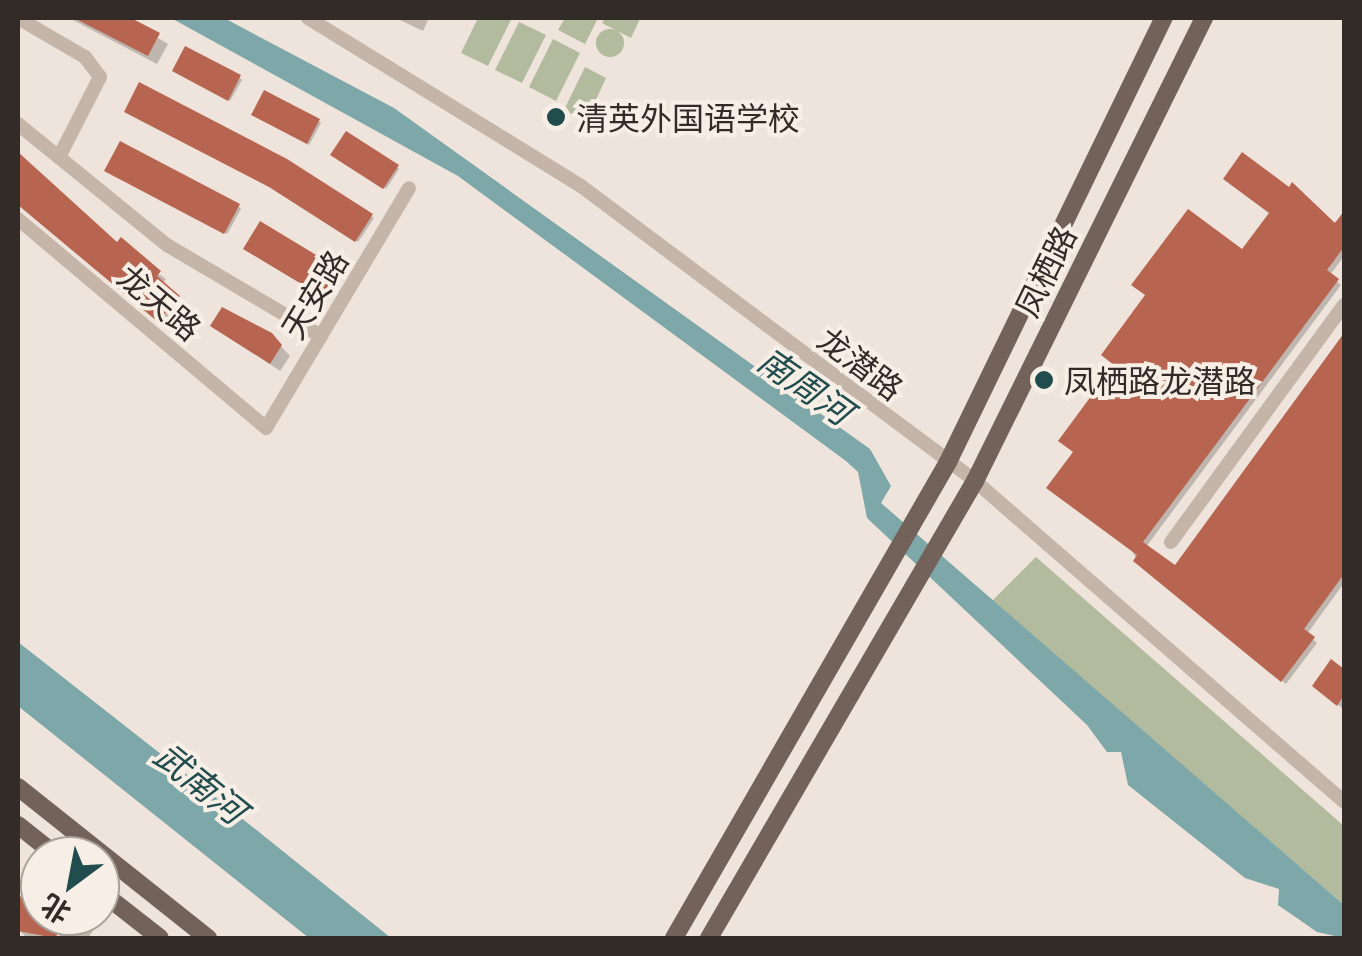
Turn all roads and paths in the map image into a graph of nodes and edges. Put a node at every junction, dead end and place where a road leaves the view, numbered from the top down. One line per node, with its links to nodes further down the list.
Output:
1 (18, 18): 6 (street)
2 (308, 18): 12 (street, 龙潜路)
3 (1164, 18): 12 (main road, 凤栖路)
4 (1204, 18): 13 (main road, 凤栖路)
5 (18, 124): 6 (street)
6 (59, 157): 10 (street)
7 (409, 188): 10 (street, 天安路)
8 (18, 219): 11 (street, 龙天路)
9 (1344, 305): 14 (street)
10 (321, 336): 11 (street, 天安路)
11 (266, 428)
12 (948, 462): 13 (street, 龙潜路); 20 (main road, 凤栖路)
13 (975, 481): 16 (street, 龙潜路); 21 (main road, 凤栖路)
14 (1171, 542)
15 (18, 787): 19 (main road)
16 (1344, 802)
17 (120, 910): 18 (main road)
18 (160, 938)
19 (208, 938)
20 (674, 938)
21 (709, 938)

